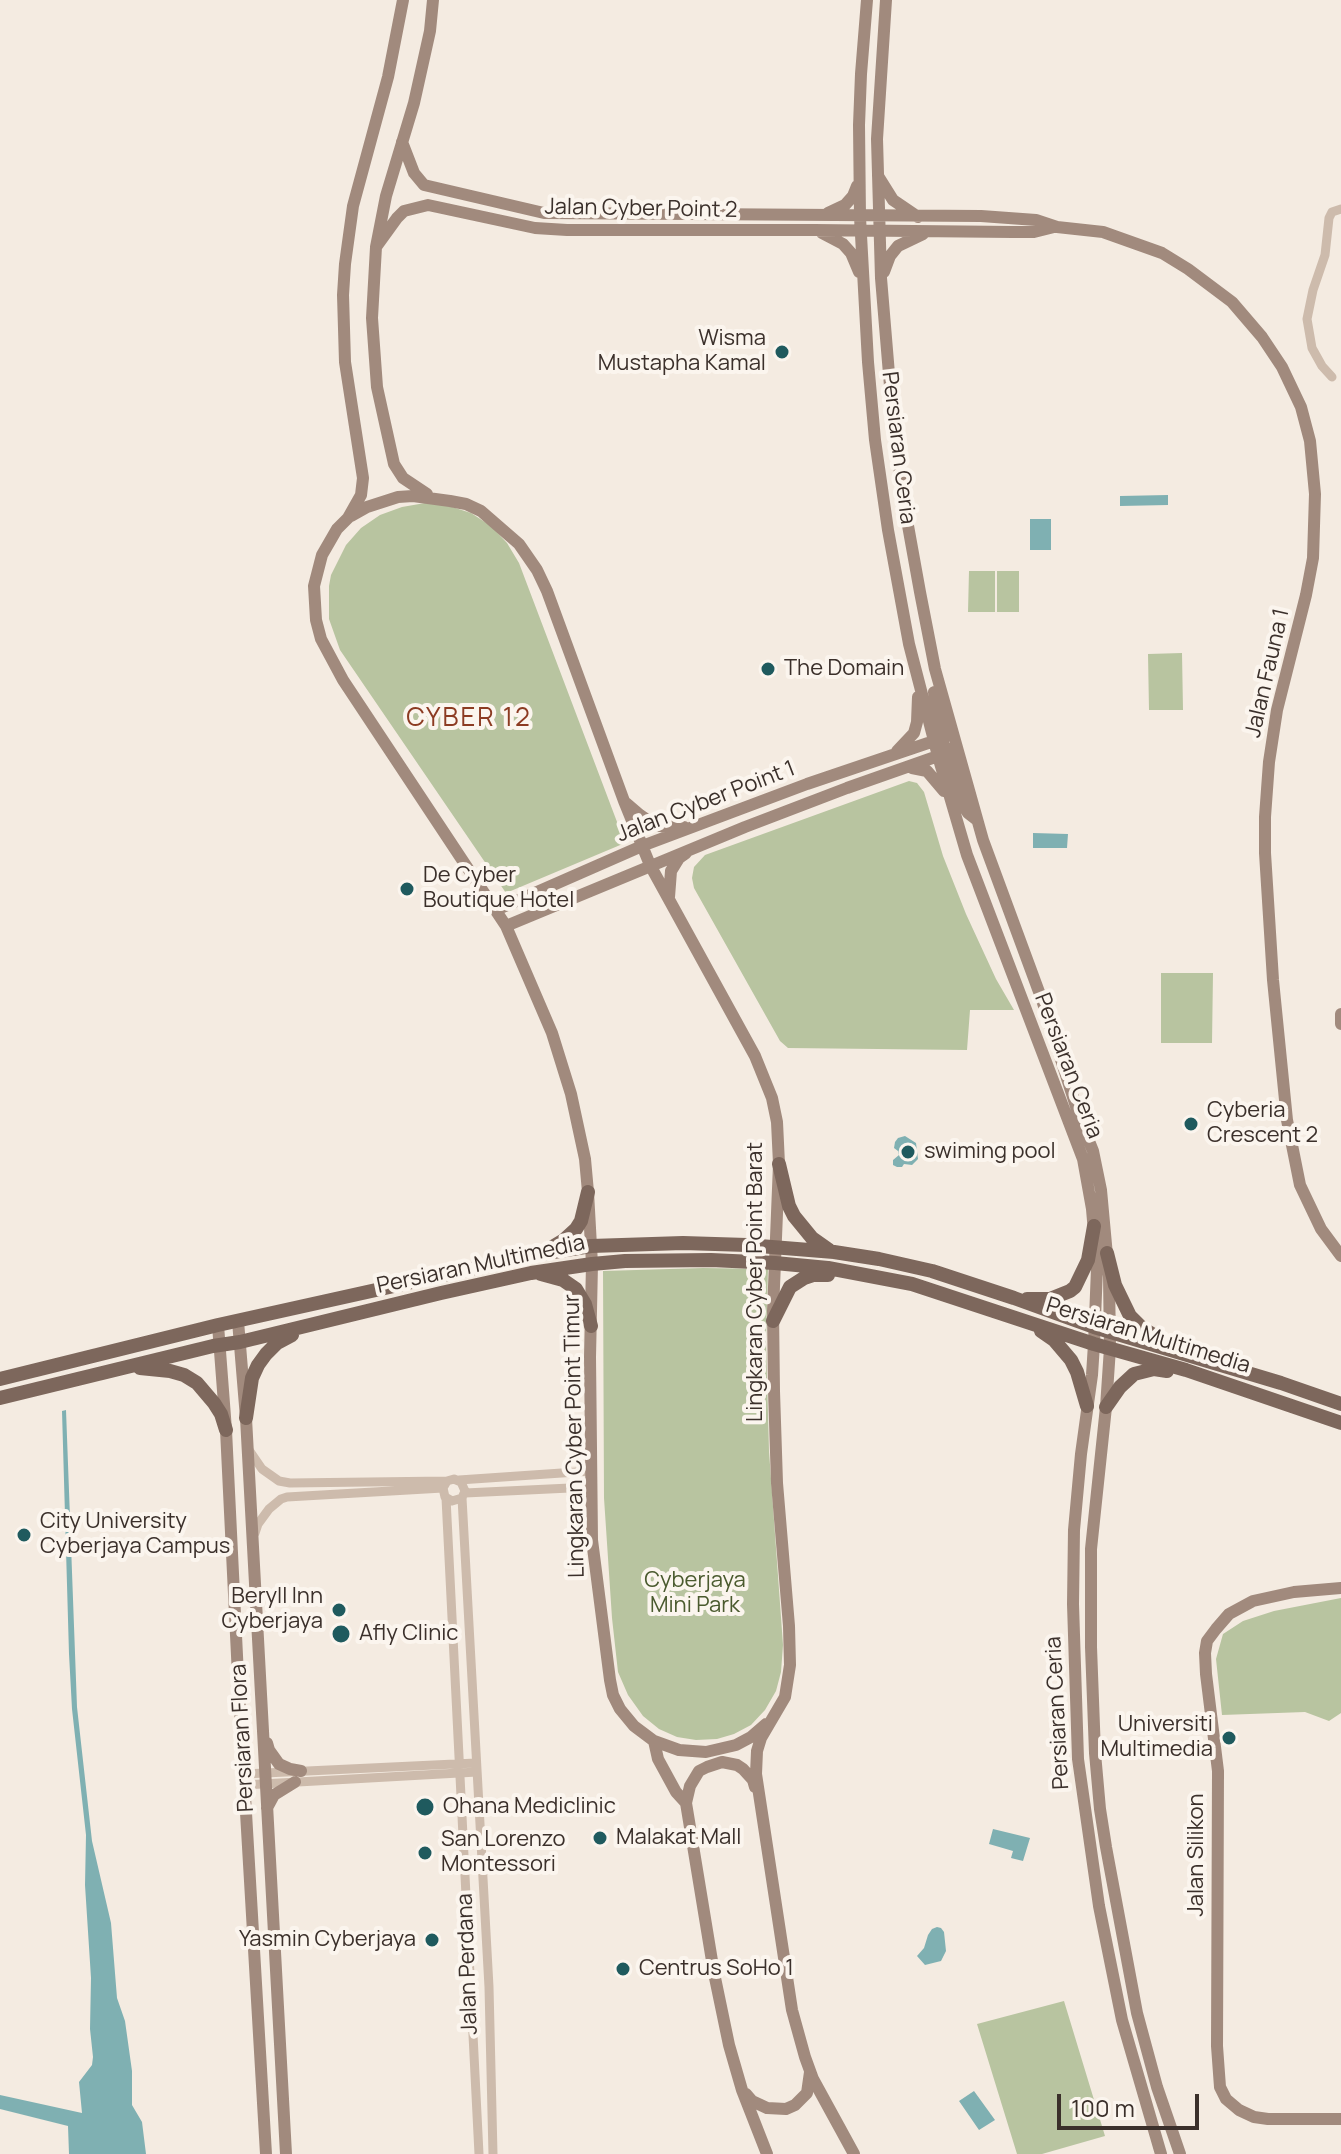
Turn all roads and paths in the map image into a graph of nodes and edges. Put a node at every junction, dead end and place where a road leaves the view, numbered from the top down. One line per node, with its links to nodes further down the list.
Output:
1 (403, 0): 23 (street, Lingkaran Cyber Point Timur)
2 (433, 0): 5 (street)
3 (867, 0): 7 (street, Persiaran Ceria)
4 (886, 0): 6 (street, Persiaran Ceria)
5 (402, 142): 9 (street, Jalan Cyber Point 2); 18 (street)
6 (876, 174): 10 (street, Persiaran Ceria); 12 (street)
7 (859, 180): 9 (street); 11 (street, Persiaran Ceria)
8 (1341, 209): 21 (street)
9 (821, 215): 11 (street, Jalan Cyber Point 2)
10 (878, 216): 11 (street, Jalan Cyber Point 2); 12 (street, Jalan Fauna 1); 16 (street, Persiaran Ceria)
11 (860, 217): 15 (street, Persiaran Ceria)
12 (919, 217): 13 (street, Jalan Fauna 1)
13 (1057, 227): 17 (street, Jalan Fauna 1); 50 (street, Jalan Fauna 1)
14 (814, 230): 15 (street, Jalan Cyber Point 2); 18 (street, Jalan Cyber Point 2); 20 (street)
15 (861, 231): 16 (street, Jalan Cyber Point 2); 20 (street, Persiaran Ceria)
16 (879, 231): 17 (street, Jalan Fauna 1); 19 (street, Persiaran Ceria)
17 (930, 231): 19 (street)
18 (376, 247): 22 (street)
19 (881, 278): 24 (street, Persiaran Ceria)
20 (863, 283): 25 (street, Persiaran Ceria)
21 (1332, 377)
22 (433, 498): 23 (street); 30 (street, Lingkaran Cyber Point Barat)
23 (348, 518): 38 (street, Lingkaran Cyber Point Timur)
24 (935, 669): 26 (street); 32 (street, Persiaran Ceria)
25 (919, 686): 26 (street, Persiaran Ceria); 27 (street)
26 (939, 742): 27 (street, Jalan Cyber Point 1); 28 (street); 32 (street)
27 (892, 756): 33 (street, Jalan Cyber Point 1)
28 (938, 756): 29 (street, Jalan Cyber Point 1); 31 (street, Persiaran Ceria)
29 (906, 769): 31 (street); 35 (street, Jalan Cyber Point 1)
30 (624, 801): 33 (street); 34 (street, Lingkaran Cyber Point Barat)
31 (951, 804): 44 (street, Persiaran Ceria)
32 (977, 820): 47 (street, Persiaran Ceria)
33 (703, 823): 34 (street, Jalan Cyber Point 1)
34 (642, 846): 36 (street, Lingkaran Cyber Point Barat); 38 (street, Jalan Cyber Point 1)
35 (692, 849): 36 (street, Jalan Cyber Point 1); 37 (street)
36 (650, 865): 37 (street, Lingkaran Cyber Point Barat); 39 (street, Jalan Cyber Point 1)
37 (669, 899): 42 (street, Lingkaran Cyber Point Barat)
38 (496, 910): 39 (street, Lingkaran Cyber Point Timur)
39 (506, 926): 43 (street, Lingkaran Cyber Point Timur)
40 (1341, 1014): 41 (street)
41 (1341, 1024)
42 (779, 1164): 46 (main road); 49 (street, Lingkaran Cyber Point Barat)
43 (588, 1192): 45 (street, Lingkaran Cyber Point Timur); 48 (main road)
44 (1094, 1226): 54 (main road); 61 (street, Persiaran Ceria)
45 (591, 1246): 48 (main road, Persiaran Multimedia); 49 (main road, Persiaran Multimedia); 51 (street, Lingkaran Cyber Point Timur)
46 (834, 1252): 49 (main road, Persiaran Multimedia); 54 (main road, Persiaran Multimedia)
47 (1107, 1253): 62 (street, Persiaran Ceria); 67 (main road)
48 (534, 1255): 57 (main road, Persiaran Multimedia)
49 (775, 1255): 51 (main road, Persiaran Multimedia); 53 (main road, Persiaran Multimedia); 58 (street, Lingkaran Cyber Point Barat)
50 (1341, 1256)
51 (592, 1264): 52 (main road, Persiaran Multimedia); 60 (street, Lingkaran Cyber Point Timur)
52 (531, 1273): 56 (main road, Persiaran Multimedia); 60 (main road)
53 (947, 1294): 55 (main road, Persiaran Multimedia); 58 (main road)
54 (1014, 1298): 61 (main road, Persiaran Multimedia)
55 (1007, 1314): 64 (main road, Persiaran Multimedia); 73 (main road)
56 (329, 1320): 63 (main road, Persiaran Multimedia); 75 (main road)
57 (238, 1321): 59 (main road, Persiaran Multimedia); 63 (street, Persiaran Flora)
58 (773, 1321): 92 (street, Lingkaran Cyber Point Barat)
59 (218, 1325): 65 (street, Persiaran Flora); 69 (main road, Persiaran Multimedia)
60 (591, 1326): 79 (street, Lingkaran Cyber Point Timur)
61 (1094, 1327): 62 (main road, Persiaran Multimedia); 64 (street, Persiaran Ceria)
62 (1109, 1332): 66 (street, Persiaran Ceria); 67 (main road, Persiaran Multimedia)
63 (240, 1342): 65 (main road, Persiaran Multimedia); 75 (street, Persiaran Flora)
64 (1094, 1344): 66 (main road, Persiaran Multimedia); 73 (street, Persiaran Ceria)
65 (219, 1345): 68 (main road, Persiaran Multimedia); 77 (street, Persiaran Flora)
66 (1110, 1348): 70 (main road, Persiaran Multimedia); 74 (street, Persiaran Ceria)
67 (1210, 1362): 72 (main road, Persiaran Multimedia)
68 (124, 1368): 71 (main road, Persiaran Multimedia); 77 (main road)
69 (0, 1379)
70 (1223, 1382): 74 (main road); 76 (main road, Persiaran Multimedia)
71 (0, 1398)
72 (1341, 1404)
73 (1087, 1406): 112 (street, Persiaran Ceria)
74 (1106, 1407): 113 (street, Persiaran Ceria)
75 (246, 1418): 78 (street, Persiaran Flora)
76 (1341, 1423)
77 (226, 1430): 99 (street, Persiaran Flora)
78 (247, 1447): 82 (street); 84 (street, Persiaran Flora)
79 (591, 1471): 80 (street); 81 (street, Lingkaran Cyber Point Timur)
80 (459, 1480): 82 (street); 83 (street, Jalan Perdana)
81 (591, 1487): 83 (street); 94 (street, Lingkaran Cyber Point Timur)
82 (445, 1489): 83 (street); 84 (street); 87 (street, Jalan Perdana)
83 (463, 1496): 86 (street, Jalan Perdana)
84 (252, 1541): 93 (street, Persiaran Flora)
85 (1341, 1588): 105 (street, Jalan Silikon)
86 (466, 1595): 87 (street); 88 (street, Jalan Perdana)
87 (451, 1596): 89 (street, Jalan Perdana)
88 (468, 1627): 89 (street); 90 (street, Jalan Perdana)
89 (453, 1628): 91 (street, Jalan Perdana)
90 (472, 1684): 91 (street); 95 (street, Jalan Perdana)
91 (456, 1686): 96 (street, Jalan Perdana)
92 (772, 1720): 94 (street); 102 (street, Lingkaran Cyber Point Barat)
93 (263, 1733): 97 (street); 98 (street, Persiaran Flora)
94 (654, 1741): 100 (street, Lingkaran Cyber Point Timur)
95 (476, 1767): 96 (street); 109 (street, Jalan Perdana)
96 (461, 1768): 97 (street); 108 (street, Jalan Perdana)
97 (298, 1777): 98 (street); 101 (street)
98 (265, 1779): 99 (street); 101 (street, Persiaran Flora)
99 (244, 1780): 106 (street, Persiaran Flora)
100 (686, 1803): 102 (street); 104 (street, Lingkaran Cyber Point Timur)
101 (267, 1808): 107 (street, Persiaran Flora)
102 (762, 1814): 103 (street, Lingkaran Cyber Point Barat)
103 (805, 2057): 104 (street); 111 (street, Lingkaran Cyber Point Barat)
104 (742, 2090): 110 (street, Lingkaran Cyber Point Timur)
105 (1341, 2119)
106 (266, 2154)
107 (286, 2154)
108 (479, 2154)
109 (493, 2154)
110 (767, 2154)
111 (854, 2154)
112 (1161, 2154)
113 (1180, 2154)

